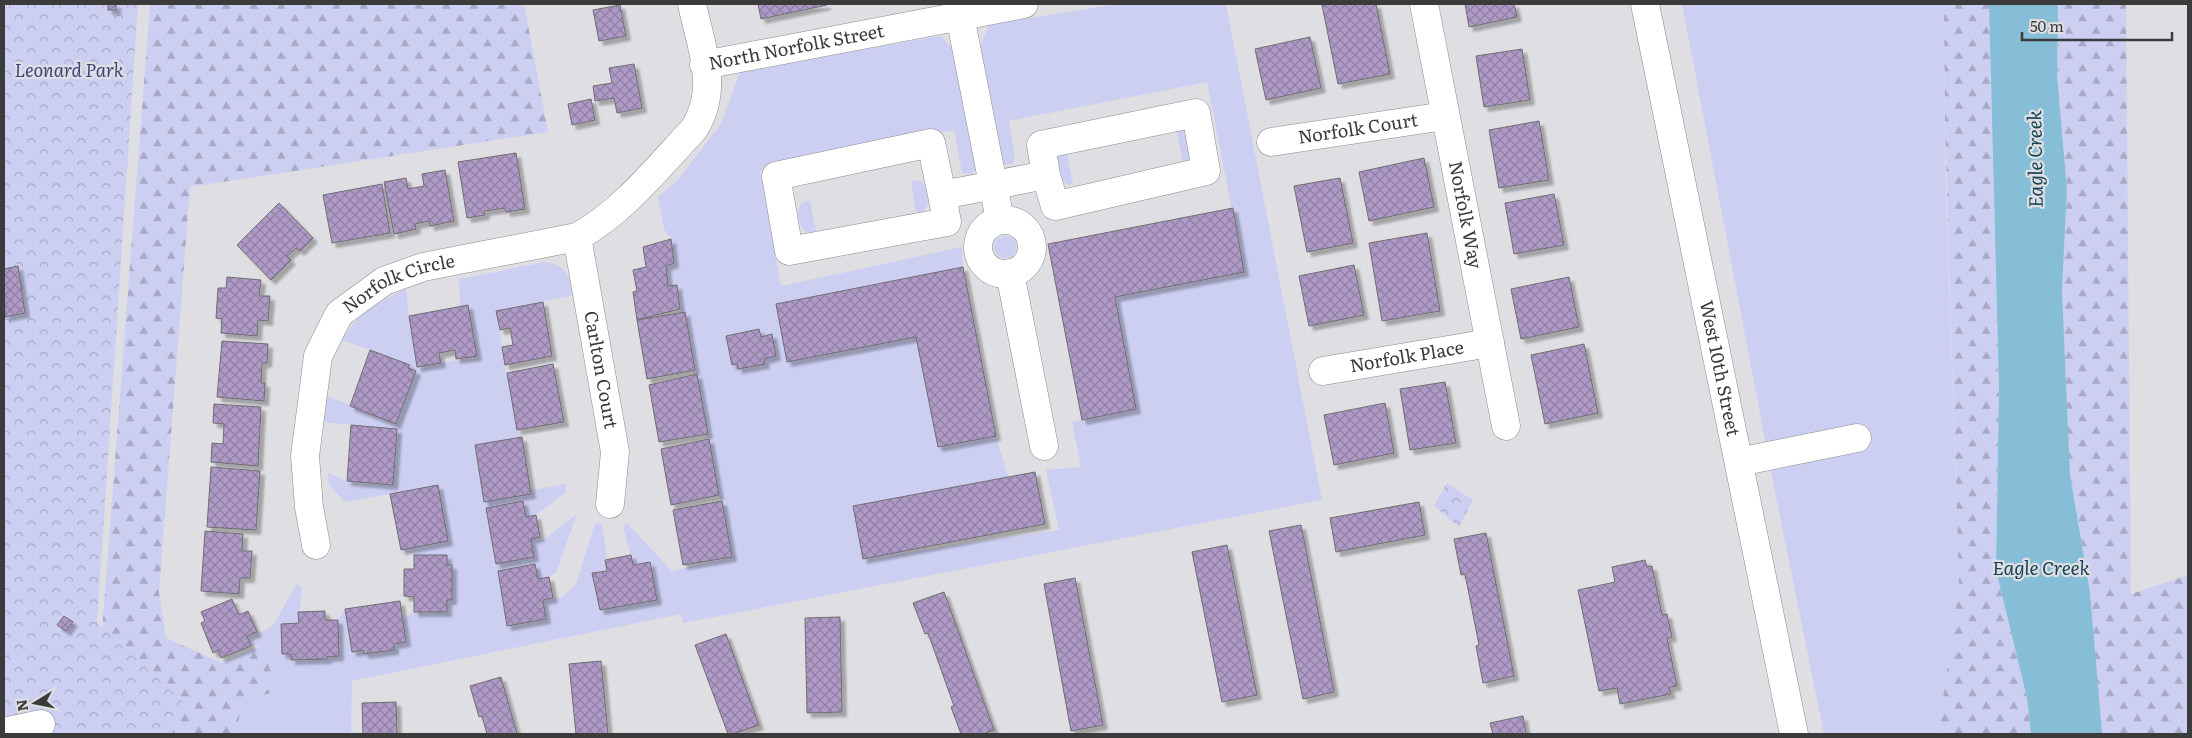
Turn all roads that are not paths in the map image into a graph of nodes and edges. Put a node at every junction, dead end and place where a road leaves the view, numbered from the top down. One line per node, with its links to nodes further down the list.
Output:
1 (692, 4): 6 (street)
2 (1024, 4): 5 (street, North Norfolk Street)
3 (1424, 4): 7 (street, Norfolk Way)
4 (1646, 4): 20 (street, West 10th Street)
5 (960, 16): 6 (street, North Norfolk Street); 10 (street)
6 (704, 65): 13 (street, North Norfolk Street)
7 (1445, 116): 8 (street, Norfolk Court); 15 (street, Norfolk Way)
8 (1271, 142)
9 (1046, 175): 9 (street); 10 (street)
10 (993, 185): 11 (street); 12 (street)
11 (942, 195): 11 (street)
12 (1000, 220): 14 (street); 14 (street)
13 (577, 237): 21 (street, Carlton Court); 22 (street, Norfolk Circle)
14 (1010, 273): 19 (street)
15 (1490, 343): 16 (street, Norfolk Place); 17 (street, Norfolk Way)
16 (1324, 371)
17 (1506, 426)
18 (1856, 438): 20 (street)
19 (1044, 446)
20 (1739, 462): 25 (street, West 10th Street)
21 (610, 504)
22 (316, 545)
23 (41, 724): 24 (street)
24 (4, 732)
25 (1794, 734)

